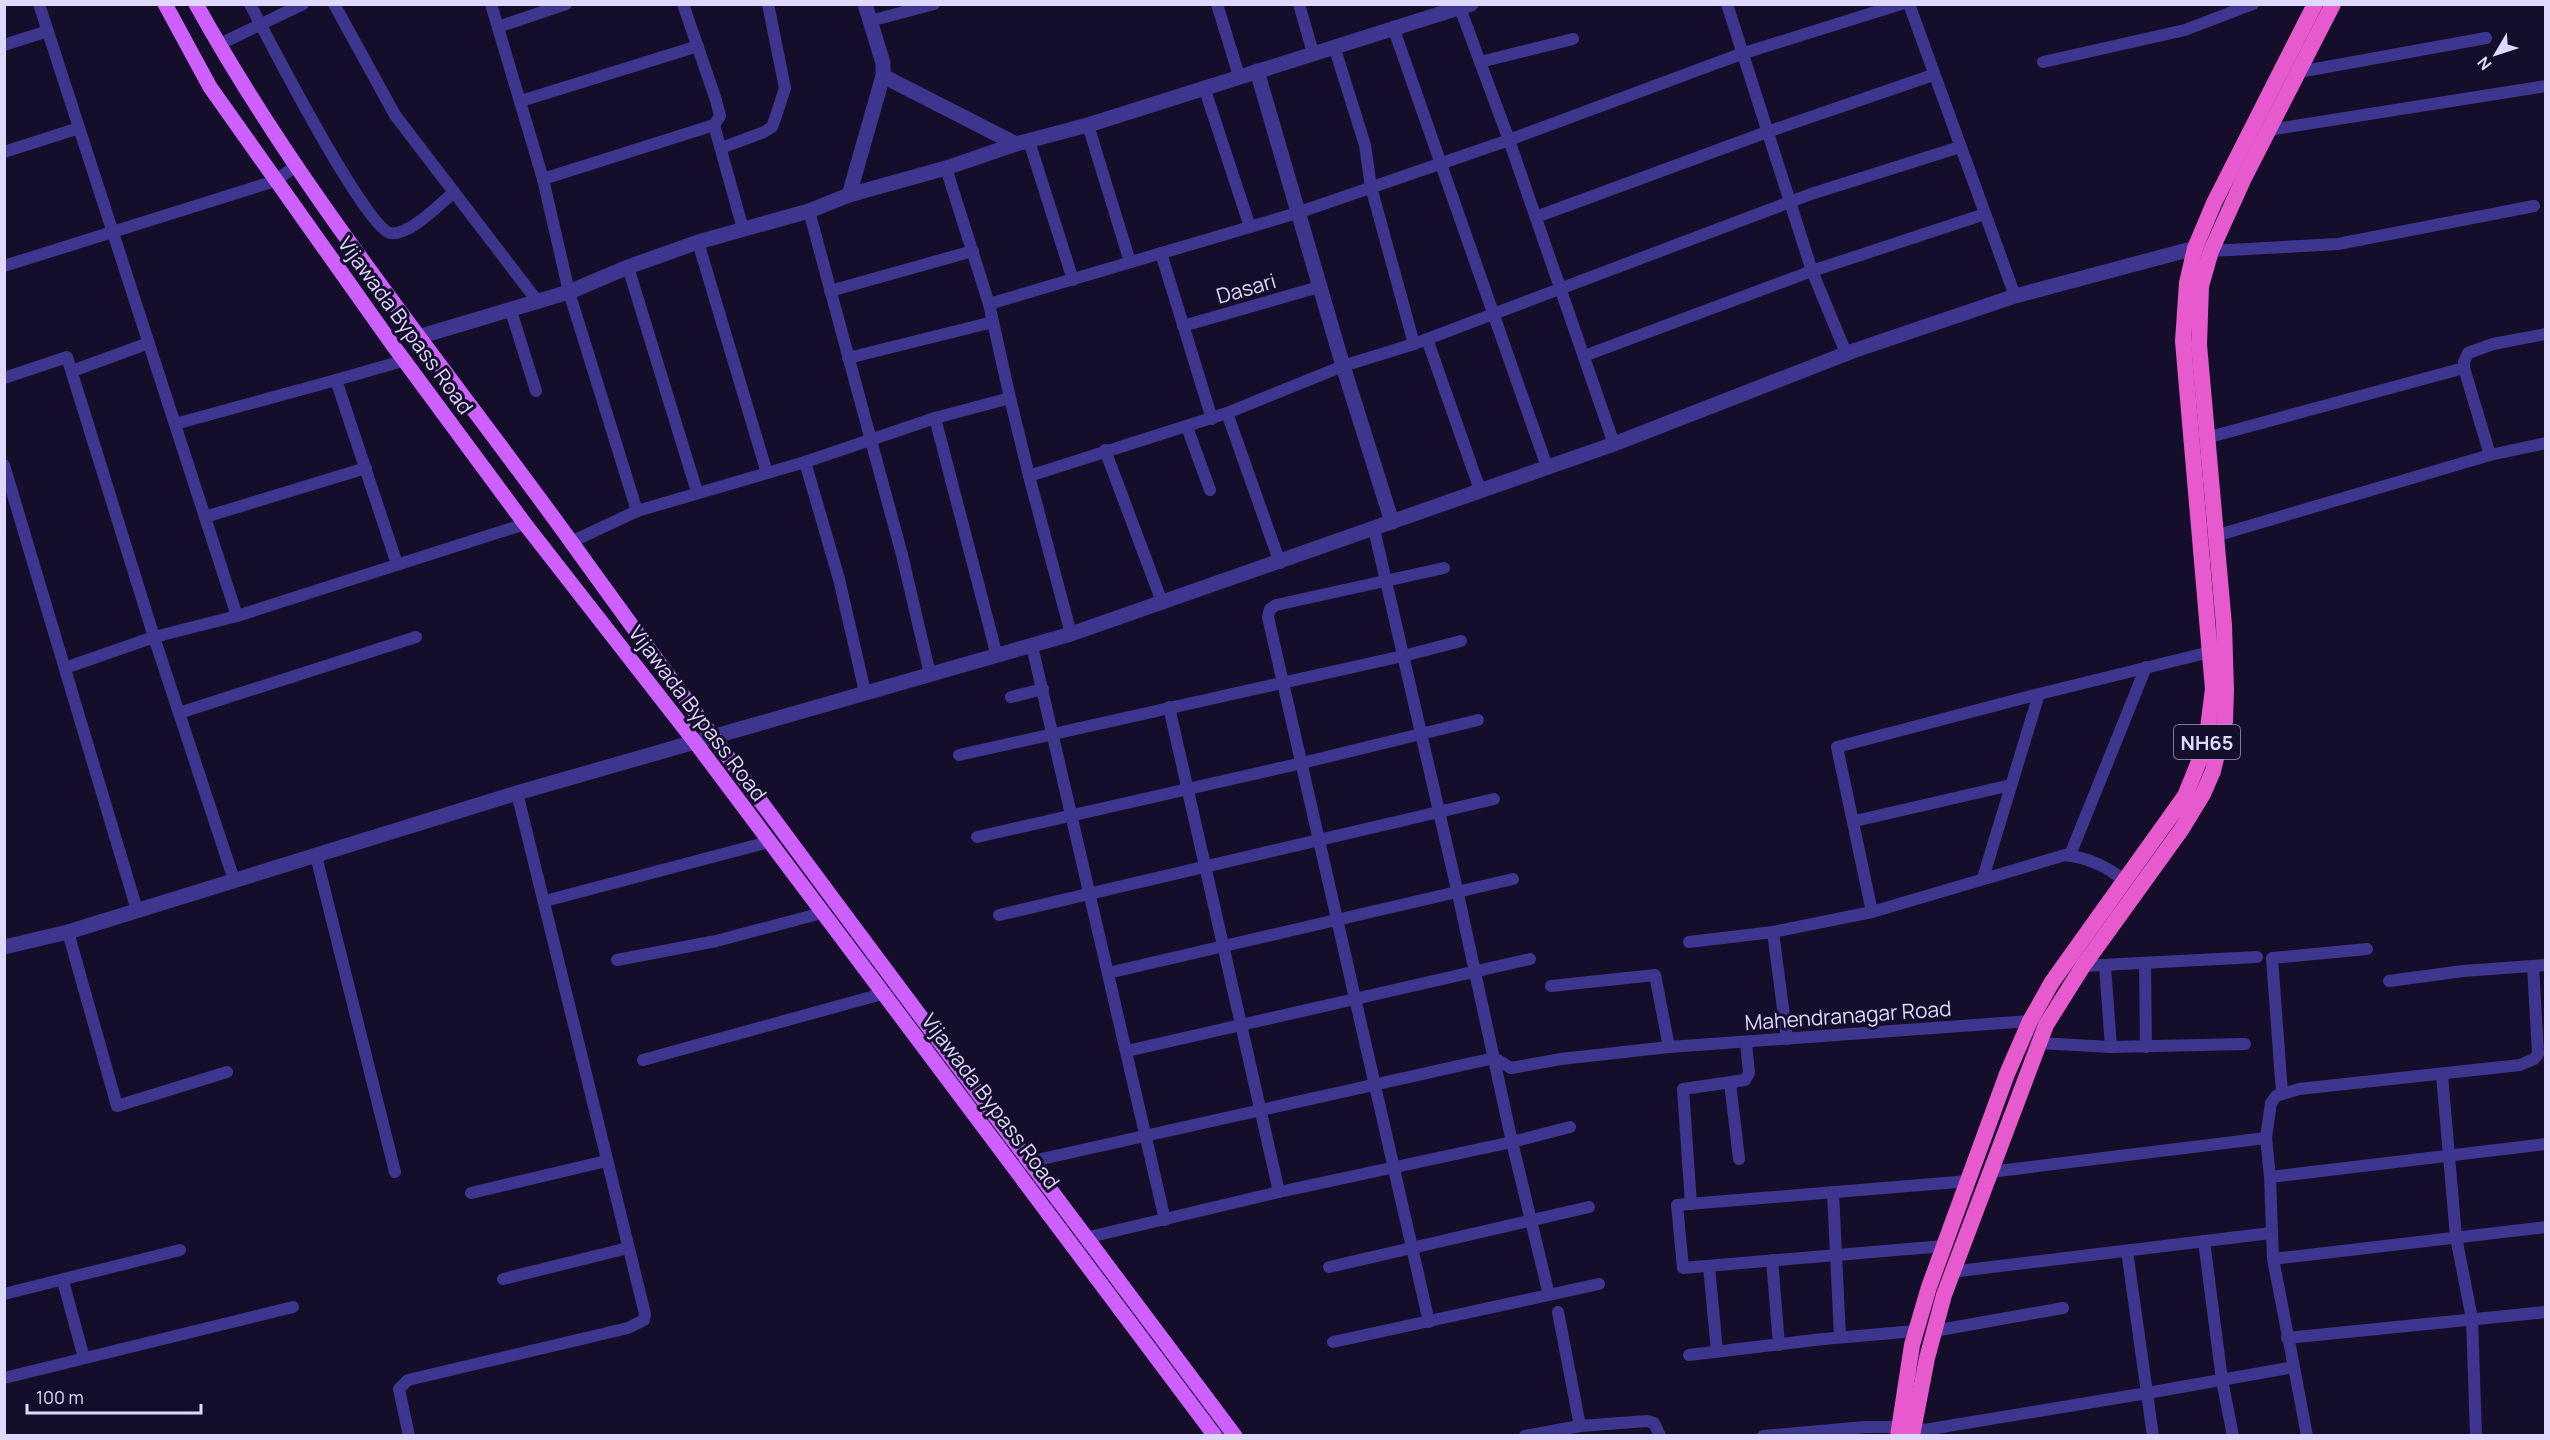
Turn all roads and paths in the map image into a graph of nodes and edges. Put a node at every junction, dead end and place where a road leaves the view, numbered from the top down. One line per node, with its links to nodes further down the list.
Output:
1 (39, 4): 26 (street)
2 (165, 4): 59 (main road, Vijawada Bypass Road)
3 (196, 4): 30 (main road, Vijawada Bypass Road)
4 (250, 4): 23 (street)
5 (303, 4): 23 (street)
6 (334, 4): 61 (street)
7 (491, 4): 24 (street)
8 (566, 4): 24 (street)
9 (683, 4): 31 (street)
10 (768, 4): 53 (street)
11 (865, 4): 22 (street)
12 (934, 4): 22 (street)
13 (1217, 4): 41 (street)
14 (1299, 4): 33 (street)
15 (1727, 4): 34 (street)
16 (1901, 4): 34 (street)
17 (1909, 4): 39 (street)
18 (2253, 4): 36 (street)
19 (2314, 4): 73 (highway, NH65)
20 (2333, 4): 38 (highway, NH65)
21 (1465, 6): 25 (street); 35 (street)
22 (870, 21): 40 (street)
23 (261, 24): 30 (street); 61 (street)
24 (498, 27): 44 (street)
25 (1393, 27): 32 (street); 55 (street)
26 (48, 31): 29 (street); 47 (street)
27 (2486, 38): 38 (street)
28 (1573, 39): 35 (street)
29 (4, 45)
30 (218, 45): 56 (main road, Vijawada Bypass Road)
31 (698, 46): 44 (street); 45 (street)
32 (1334, 46): 33 (street); 60 (street)
33 (1313, 53): 37 (street)
34 (1741, 54): 49 (street); 50 (street)
35 (1480, 62): 50 (street)
36 (2043, 62)
37 (1257, 71): 41 (street); 66 (street)
38 (2300, 72): 48 (highway, NH65)
39 (1933, 75): 49 (street); 52 (street)
40 (883, 76): 51 (street); 62 (street)
41 (1239, 76): 43 (street)
42 (2546, 86): 48 (street)
43 (1204, 87): 46 (street); 69 (street)
44 (521, 101): 58 (street)
45 (714, 125): 53 (street); 58 (street)
46 (1088, 125): 51 (street); 76 (street)
47 (79, 128): 54 (street); 71 (street)
48 (2269, 130): 73 (highway, NH65)
49 (1767, 132): 63 (street); 68 (street)
50 (1509, 140): 55 (street); 68 (street)
51 (1022, 142): 57 (street); 80 (street)
52 (1960, 147): 63 (street); 67 (street)
53 (721, 148): 70 (street)
54 (4, 152)
55 (1442, 162): 60 (street); 89 (street)
56 (296, 166): 59 (street); 93 (main road, Vijawada Bypass Road)
57 (946, 168): 62 (street); 74 (street)
58 (543, 179): 84 (street)
59 (275, 181): 71 (street); 100 (main road, Vijawada Bypass Road)
60 (1371, 187): 66 (street); 96 (street)
61 (454, 192): 86 (street)
62 (849, 195): 65 (street)
63 (1790, 202): 79 (street); 82 (street)
64 (2534, 206): 73 (street)
65 (809, 211): 70 (street); 83 (street)
66 (1297, 213): 69 (street); 81 (street)
67 (1985, 214): 79 (street); 85 (street)
68 (1536, 217): 82 (street)
69 (1250, 227): 75 (street)
70 (744, 230): 72 (street)
71 (114, 234): 77 (street); 95 (street)
72 (698, 243): 78 (street); 123 (street)
73 (2203, 249): 85 (street); 113 (highway, NH65); 147 (highway, NH65)
74 (973, 251): 83 (street); 87 (street)
75 (1161, 253): 76 (street); 91 (street)
76 (1130, 262): 80 (street)
77 (4, 266)
78 (628, 267): 84 (street); 128 (street)
79 (1812, 271): 97 (street); 98 (street)
80 (1073, 280): 87 (street)
81 (1319, 287): 91 (street, Dasari); 101 (street)
82 (1559, 289): 89 (street); 98 (street)
83 (830, 291): 99 (street)
84 (569, 292): 86 (street); 129 (street)
85 (2015, 296): 97 (street)
86 (538, 302): 88 (street)
87 (989, 304): 90 (street)
88 (511, 311): 93 (street); 106 (street)
89 (1492, 314): 94 (street); 121 (street)
90 (993, 322): 99 (street); 107 (street)
91 (1183, 326): 110 (street)
92 (2546, 334): 102 (street)
93 (418, 337): 135 (main road, Vijawada Bypass Road)
94 (1427, 339): 96 (street); 127 (street)
95 (149, 343): 103 (street); 111 (street)
96 (1414, 344): 101 (street)
97 (1846, 353): 116 (street)
98 (1584, 356): 116 (street)
99 (848, 357): 114 (street)
100 (405, 360): 105 (street); 132 (main road, Vijawada Bypass Road)
101 (1343, 366): 108 (street); 131 (street)
102 (2464, 368): 113 (street); 118 (street)
103 (72, 371): 104 (street); 143 (street)
104 (4, 378)
105 (336, 380): 111 (street); 122 (street)
106 (536, 391)
107 (1010, 398): 109 (street); 124 (street)
108 (1227, 413): 110 (street); 136 (street)
109 (935, 418): 114 (street); 148 (street)
110 (1212, 419): 112 (street)
111 (175, 424): 130 (street)
112 (1186, 427): 117 (street); 126 (street)
113 (2206, 438): 134 (highway, NH65)
114 (871, 440): 119 (street); 152 (street)
115 (2546, 443): 118 (street)
116 (1614, 444): 121 (street)
117 (1105, 450): 124 (street); 140 (street)
118 (2490, 455): 134 (street)
119 (805, 462): 123 (street); 155 (street)
120 (4, 465): 125 (street)
121 (1547, 467): 127 (street)
122 (366, 468): 130 (street); 137 (street)
123 (767, 473): 128 (street)
124 (1029, 476): 142 (street)
125 (7, 486): 151 (street)
126 (1210, 490)
127 (1480, 490): 131 (street)
128 (698, 492): 129 (street)
129 (637, 511): 135 (street)
130 (205, 516): 141 (street)
131 (1392, 522): 133 (street)
132 (525, 524): 137 (street); 164 (main road, Vijawada Bypass Road)
133 (1374, 529): 136 (street); 139 (street)
134 (2215, 536): 203 (highway, NH65)
135 (571, 542): 163 (main road, Vijawada Bypass Road)
136 (1280, 563): 140 (street)
137 (397, 564): 141 (street)
138 (1444, 568): 139 (street)
139 (1386, 581): 149 (street); 153 (street)
140 (1162, 602): 142 (street)
141 (237, 616): 143 (street)
142 (1071, 634): 146 (street)
143 (154, 638): 151 (street); 159 (street)
144 (416, 638): 159 (street)
145 (1461, 640): 149 (street)
146 (1032, 646): 148 (street); 154 (street)
147 (2210, 652): 150 (street); 183 (highway, NH65)
148 (996, 656): 152 (street)
149 (1403, 656): 153 (street); 162 (street)
150 (2146, 667): 156 (street); 177 (street)
151 (64, 668): 187 (street)
152 (930, 674): 155 (street)
153 (1284, 682): 158 (street); 166 (street)
154 (1043, 689): 157 (street); 161 (street)
155 (866, 692): 163 (street)
156 (2039, 694): 167 (street); 173 (street)
157 (1011, 697)
158 (1169, 707): 161 (street); 168 (street)
159 (179, 713): 182 (street)
160 (1478, 720): 162 (street)
161 (1053, 734): 165 (street); 172 (street)
162 (1421, 735): 166 (street); 171 (street)
163 (713, 737): 164 (street); 237 (main road, Vijawada Bypass Road)
164 (695, 742): 169 (street); 176 (main road, Vijawada Bypass Road)
165 (959, 755)
166 (1302, 763): 168 (street); 175 (street)
167 (2011, 785): 173 (street); 180 (street)
168 (1188, 789): 172 (street); 179 (street)
169 (517, 793): 178 (street); 186 (street)
170 (1494, 799): 171 (street)
171 (1440, 812): 175 (street); 185 (street)
172 (1072, 816): 174 (street); 184 (street)
173 (1855, 821): 188 (street)
174 (977, 837)
175 (1320, 839): 179 (street); 191 (street)
176 (769, 842): 186 (street); 189 (main road, Vijawada Bypass Road)
177 (2070, 855): 180 (street); 183 (street)
178 (316, 856): 182 (street); 239 (street)
179 (1205, 866): 184 (street); 196 (street)
180 (1983, 878): 188 (street)
181 (1513, 879): 185 (street)
182 (234, 880): 187 (street)
183 (2125, 881): 211 (highway, NH65)
184 (1089, 894): 190 (street); 206 (street)
185 (1458, 894): 191 (street); 205 (street)
186 (545, 901): 236 (street)
187 (137, 910): 192 (street)
188 (1872, 912): 193 (street)
189 (822, 913): 200 (street); 209 (main road, Vijawada Bypass Road)
190 (999, 915)
191 (1336, 920): 196 (street); 210 (street)
192 (68, 932): 195 (street); 223 (street)
193 (1773, 932): 194 (street); 213 (street)
194 (1689, 942)
195 (4, 947)
196 (1222, 948): 206 (street); 212 (street)
197 (2367, 949): 227 (street)
198 (2257, 957): 201 (street)
199 (1530, 959): 205 (street)
200 (617, 960)
201 (2145, 964): 204 (street); 219 (street)
202 (2539, 965): 207 (street); 224 (street)
203 (2083, 966): 204 (street); 215 (highway, NH65)
204 (2105, 966): 218 (street)
205 (1476, 972): 210 (street); 221 (street)
206 (1108, 973): 220 (street)
207 (2389, 981)
208 (1551, 986): 217 (street)
209 (882, 994): 222 (street); 237 (main road, Vijawada Bypass Road)
210 (1354, 998): 212 (street); 225 (street)
211 (2030, 1021): 213 (street, Mahendranagar Road); 242 (highway, NH65)
212 (1241, 1025): 220 (street); 228 (street)
213 (1787, 1039): 214 (street, Mahendranagar Road)
214 (1746, 1043): 217 (street, Mahendranagar Road); 226 (street)
215 (2038, 1043): 218 (street); 240 (highway, NH65)
216 (2245, 1044): 219 (street)
217 (1669, 1047): 221 (street, Mahendranagar Road)
218 (2111, 1047): 219 (street)
219 (2146, 1047)
220 (1126, 1051): 230 (street)
221 (1494, 1058): 225 (street); 232 (street)
222 (643, 1060)
223 (227, 1072)
224 (2442, 1075): 227 (street); 234 (street)
225 (1375, 1083): 228 (street); 238 (street)
226 (1730, 1083): 235 (street); 246 (street)
227 (2282, 1094): 231 (street)
228 (1260, 1109): 230 (street); 243 (street)
229 (1570, 1127): 232 (street)
230 (1146, 1135): 237 (street); 249 (street)
231 (2266, 1138): 240 (street); 241 (street)
232 (1512, 1142): 238 (street); 248 (street)
233 (2546, 1144): 234 (street)
234 (2451, 1157): 241 (street); 252 (street)
235 (1739, 1159)
236 (606, 1161): 245 (street); 256 (street)
237 (1021, 1165): 253 (main road, Vijawada Bypass Road); 293 (main road, Vijawada Bypass Road)
238 (1394, 1166): 243 (street); 257 (street)
239 (395, 1172)
240 (1989, 1172): 265 (highway, NH65)
241 (2270, 1177): 251 (street)
242 (1969, 1181): 244 (street); 255 (highway, NH65)
243 (1279, 1192): 249 (street)
244 (1833, 1192): 246 (street); 260 (street)
245 (471, 1193)
246 (1691, 1204): 263 (street)
247 (1589, 1207): 248 (street)
248 (1530, 1219): 257 (street); 270 (street)
249 (1165, 1220): 253 (street)
250 (2546, 1227): 252 (street)
251 (2271, 1233): 254 (street); 261 (street)
252 (2456, 1237): 261 (street); 275 (street)
253 (1085, 1238): 294 (main road, Vijawada Bypass Road)
254 (2204, 1241): 259 (street); 288 (street)
255 (1944, 1245): 260 (street); 277 (highway, NH65)
256 (628, 1248): 266 (street); 292 (street)
257 (1412, 1248): 264 (street); 276 (street)
258 (180, 1250): 267 (street)
259 (2127, 1251): 265 (street); 289 (street)
260 (1835, 1253): 262 (street); 279 (street)
261 (2273, 1259): 280 (street)
262 (1772, 1260): 263 (street); 282 (street)
263 (1709, 1266): 283 (street)
264 (1329, 1267)
265 (1951, 1272): 278 (highway, NH65)
266 (503, 1279)
267 (63, 1281): 269 (street); 285 (street)
268 (1599, 1284): 270 (street)
269 (4, 1294)
270 (1549, 1295): 276 (street)
271 (293, 1307): 285 (street)
272 (2063, 1308): 278 (street)
273 (1558, 1312): 290 (street)
274 (2546, 1312): 275 (street)
275 (2472, 1319): 280 (street); 301 (street)
276 (1429, 1322): 281 (street)
277 (1916, 1331): 279 (street); 291 (highway, NH65)
278 (1934, 1331): 291 (highway, NH65)
279 (1839, 1337): 282 (street)
280 (2286, 1338): 286 (street)
281 (1333, 1342)
282 (1779, 1345): 283 (street)
283 (1717, 1352): 284 (street)
284 (1689, 1355)
285 (84, 1358): 287 (street)
286 (2294, 1367): 288 (street); 300 (street)
287 (4, 1378)
288 (2222, 1380): 289 (street); 299 (street)
289 (2147, 1393): 291 (street); 298 (street)
290 (1580, 1426): 295 (street); 296 (street)
291 (1905, 1433): 297 (street)
292 (409, 1436)
293 (1215, 1436)
294 (1235, 1436)
295 (1525, 1436)
296 (1660, 1436)
297 (1763, 1436)
298 (2153, 1436)
299 (2233, 1436)
300 (2307, 1436)
301 (2476, 1436)

